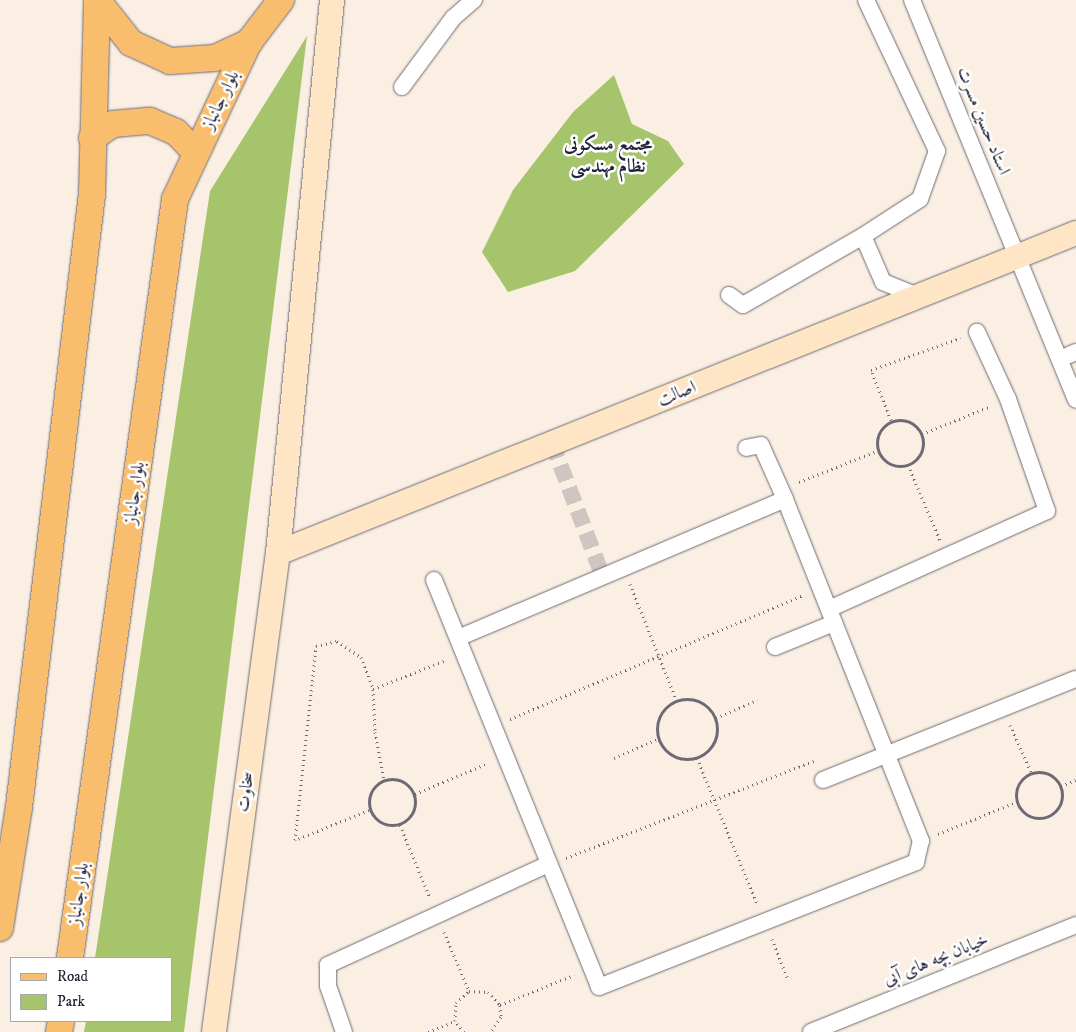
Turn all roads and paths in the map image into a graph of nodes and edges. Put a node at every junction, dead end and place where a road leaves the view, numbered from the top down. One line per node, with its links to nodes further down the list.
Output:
1 (97, 0): 7 (main road); 9 (main road)
2 (281, 0): 7 (main road, بلوار جانباز)
3 (332, 0): 27 (street, سخاوت)
4 (474, 0): 8 (street)
5 (866, 0): 12 (street)
6 (912, 0): 13 (street, استاد حسین مسرت)
7 (249, 42): 10 (main road, بلوار جانباز)
8 (402, 87)
9 (92, 138): 10 (main road); 64 (main road)
10 (195, 152): 65 (main road, بلوار جانباز)
11 (1076, 233): 13 (street, اصالت)
12 (863, 236): 14 (street); 15 (street)
13 (1017, 258): 15 (street, اصالت); 18 (street)
14 (729, 296)
15 (920, 296): 27 (street, اصالت)
16 (977, 332): 19 (street); 21 (path)
17 (1076, 352): 18 (street)
18 (1060, 358): 20 (street)
19 (1008, 399): 22 (path); 28 (street)
20 (1076, 400)
21 (891, 420): 22 (path); 24 (path)
22 (922, 434): 25 (path)
23 (746, 448): 26 (street)
24 (877, 451): 25 (path); 26 (path)
25 (908, 465): 28 (path)
26 (783, 494): 29 (street); 31 (street)
27 (278, 552): 71 (street, سخاوت)
28 (946, 556): 32 (street)
29 (624, 568): 33 (street); 35 (path)
30 (434, 580): 33 (street)
31 (821, 588): 32 (street); 35 (path)
32 (832, 616): 34 (street); 45 (street)
33 (461, 646): 37 (path); 42 (street)
34 (775, 647)
35 (659, 657): 38 (path); 42 (path)
36 (1076, 679): 40 (street)
37 (373, 689): 50 (path); 57 (path)
38 (676, 699): 41 (path); 43 (path)
39 (757, 700): 41 (path)
40 (1003, 708): 45 (street); 49 (path)
41 (716, 718): 48 (path)
42 (493, 726): 44 (street)
43 (657, 739): 47 (path); 48 (path)
44 (505, 756): 54 (path); 60 (street)
45 (886, 756): 51 (street); 59 (street)
46 (824, 757): 55 (path)
47 (614, 758)
48 (698, 758): 55 (path)
49 (1031, 772): 53 (path); 56 (path)
50 (384, 780): 54 (path); 57 (path)
51 (823, 780)
52 (1076, 780): 53 (path)
53 (1061, 786): 56 (path)
54 (415, 794): 58 (path)
55 (714, 799): 60 (path); 62 (path)
56 (1016, 802): 59 (path)
57 (370, 810): 58 (path)
58 (400, 824): 61 (path)
59 (921, 841): 62 (street)
60 (549, 864): 61 (street); 66 (street)
61 (436, 916): 68 (path); 72 (street)
62 (764, 922): 66 (street); 67 (path)
63 (1076, 924): 76 (street, خیابان بچه های آبی)
64 (0, 928)
65 (70, 957)
66 (591, 968): 69 (path)
67 (787, 976)
68 (469, 991): 69 (path); 70 (path)
69 (500, 1004): 75 (path)
70 (455, 1021): 73 (path); 74 (path)
71 (214, 1032)
72 (344, 1032)
73 (428, 1032)
74 (464, 1032)
75 (491, 1032)
76 (811, 1032)

